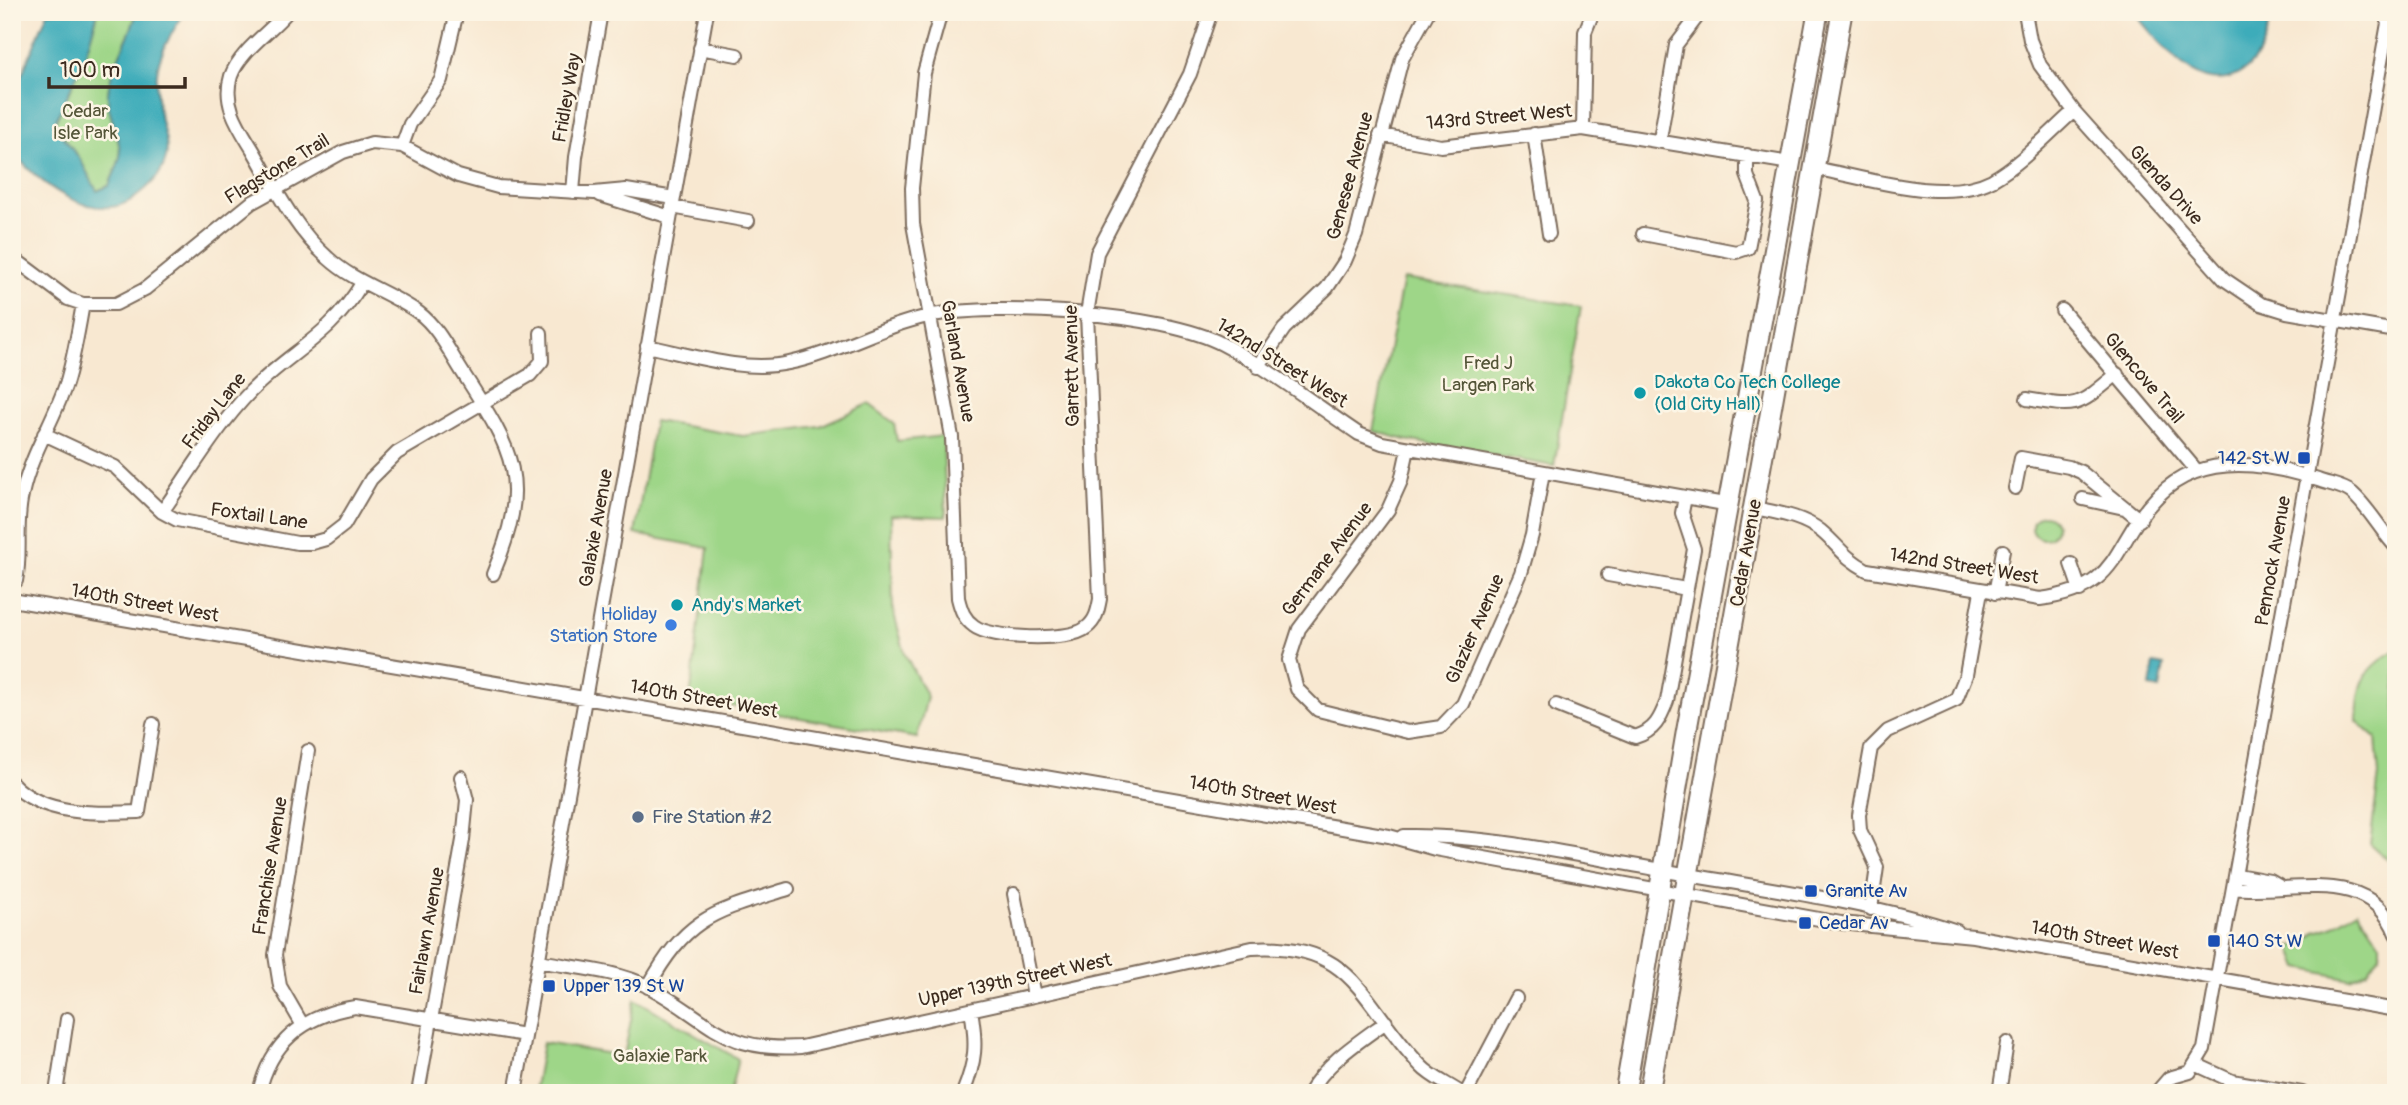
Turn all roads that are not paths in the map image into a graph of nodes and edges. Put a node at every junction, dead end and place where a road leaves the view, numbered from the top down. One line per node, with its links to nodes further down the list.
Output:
1 (286, 12): 25 (street)
2 (457, 12): 21 (street)
3 (601, 12): 26 (street, Fridley Way)
4 (707, 12): 14 (street, Galaxie Avenue)
5 (941, 12): 37 (street, Garland Avenue)
6 (1210, 12): 36 (street, Garrett Avenue)
7 (1427, 12): 19 (street, Genesee Avenue)
8 (1593, 12): 17 (street)
9 (1701, 12): 20 (street)
10 (1818, 12): 23 (highway, Cedar Avenue)
11 (1842, 12): 24 (highway, Cedar Avenue)
12 (2025, 12): 16 (street, Glenda Drive)
13 (2390, 12): 38 (street, Pennock Avenue)
14 (701, 48): 15 (street); 28 (street, Galaxie Avenue)
15 (737, 55)
16 (2074, 111): 24 (street); 38 (street, Glenda Drive)
17 (1583, 129): 18 (street, 143rd Street West); 20 (street, 143rd Street West)
18 (1534, 134): 19 (street, 143rd Street West); 30 (street)
19 (1380, 135): 42 (street, Genesee Avenue)
20 (1660, 139): 22 (street, 143rd Street West)
21 (402, 146): 25 (street, Flagstone Trail); 26 (street, Flagstone Trail)
22 (1747, 155): 23 (street, 143rd Street West); 31 (street)
23 (1790, 163): 44 (highway, Cedar Avenue)
24 (1813, 167): 56 (highway, Cedar Avenue)
25 (275, 189): 33 (street); 34 (street, Flagstone Trail)
26 (573, 191): 27 (street, Flagstone Trail)
27 (593, 193): 28 (street); 28 (street)
28 (672, 207): 29 (street); 41 (street, Galaxie Avenue)
29 (748, 220)
30 (1549, 234)
31 (1643, 234)
32 (12, 257): 34 (street, Flagstone Trail)
33 (362, 283): 46 (street); 58 (street, Friday Lane)
34 (83, 304): 47 (street)
35 (2062, 310): 43 (street, Glencove Trail)
36 (1087, 314): 37 (street, 142nd Street West); 42 (street, 142nd Street West); 73 (street, Garrett Avenue)
37 (930, 316): 41 (street, 142nd Street West); 73 (street, Garland Avenue)
38 (2335, 320): 39 (street, Glenda Drive); 51 (street, Pennock Avenue)
39 (2396, 331)
40 (541, 333): 46 (street, Foxtail Lane)
41 (648, 346): 74 (street, Galaxie Avenue)
42 (1258, 367): 48 (street, 142nd Street West)
43 (2117, 374): 45 (street); 49 (street, Glencove Trail)
44 (1752, 378): 55 (highway, Cedar Avenue); 56 (highway)
45 (2027, 399)
46 (483, 405): 58 (street, Foxtail Lane); 64 (street)
47 (44, 434): 58 (street, Foxtail Lane); 60 (street)
48 (1408, 449): 50 (street, 142nd Street West); 76 (street, Germane Avenue)
49 (2197, 471): 51 (street, 142nd Street West); 59 (street, 142nd Street West)
50 (1543, 472): 53 (street, 142nd Street West); 76 (street, Glazier Avenue)
51 (2308, 477): 61 (street, 142nd Street West); 83 (street, Pennock Avenue)
52 (2015, 488): 57 (street)
53 (1685, 497): 55 (street, 142nd Street West); 67 (street)
54 (2083, 499): 57 (street)
55 (1730, 505): 72 (highway); 82 (highway, Cedar Avenue)
56 (1755, 508): 69 (street, 142nd Street West); 72 (highway, Cedar Avenue)
57 (2127, 509): 59 (street)
58 (162, 512)
59 (2140, 520): 68 (street, 142nd Street West)
60 (14, 540): 66 (street)
61 (2396, 547)
62 (2003, 551): 70 (street)
63 (2071, 564): 68 (street)
64 (493, 574)
65 (1608, 575): 67 (street)
66 (12, 583)
67 (1686, 589): 75 (street)
68 (2080, 590): 70 (street, 142nd Street West)
69 (1981, 591): 70 (street, 142nd Street West); 87 (street)
70 (1995, 593)
71 (12, 600): 74 (street, 140th Street West)
72 (1736, 609): 84 (highway, Cedar Avenue)
73 (1060, 636)
74 (585, 698): 81 (street, 140th Street West); 90 (street, Galaxie Avenue)
75 (1556, 705)
76 (1334, 716)
77 (153, 724): 80 (street)
78 (308, 751): 100 (street, Franchise Avenue)
79 (461, 777): 97 (street, Fairlawn Avenue)
80 (12, 783)
81 (1389, 836): 82 (street, 140th Street West); 82 (street, 140th Street West)
82 (1662, 881): 84 (street, 140th Street West); 84 (street, 140th Street West); 112 (highway, Cedar Avenue)
83 (2236, 881): 88 (street); 91 (street, Pennock Avenue)
84 (1686, 885): 87 (street, 140th Street West); 89 (street, 140th Street West); 113 (highway, Cedar Avenue)
85 (788, 889): 92 (street)
86 (1014, 894): 93 (street)
87 (1871, 909): 89 (street, 140th Street West)
88 (2396, 934)
89 (1973, 936): 91 (street, 140th Street West)
90 (538, 961): 92 (street, Upper 139th Street West); 101 (street, Galaxie Avenue)
91 (2218, 979): 96 (street, 140th Street West); 103 (street, Pennock Avenue)
92 (648, 987): 95 (street, Upper 139th Street West)
93 (1034, 996): 95 (street, Upper 139th Street West); 99 (street, Upper 139th Street West)
94 (1516, 998): 111 (street)
95 (971, 1010): 108 (street)
96 (2396, 1010)
97 (431, 1018): 100 (street); 101 (street); 106 (street, Fairlawn Avenue)
98 (67, 1019): 104 (street)
99 (1386, 1022): 109 (street); 110 (street, Upper 139th Street West)
100 (302, 1024): 105 (street)
101 (525, 1035): 107 (street, Galaxie Avenue)
102 (2007, 1043): 114 (street)
103 (2195, 1064): 115 (street); 116 (street)
104 (56, 1093)
105 (260, 1093)
106 (418, 1093)
107 (515, 1093)
108 (963, 1093)
109 (1309, 1093)
110 (1461, 1093)
111 (1466, 1093)
112 (1625, 1093)
113 (1649, 1093)
114 (1999, 1093)
115 (2156, 1093)
116 (2302, 1093)

